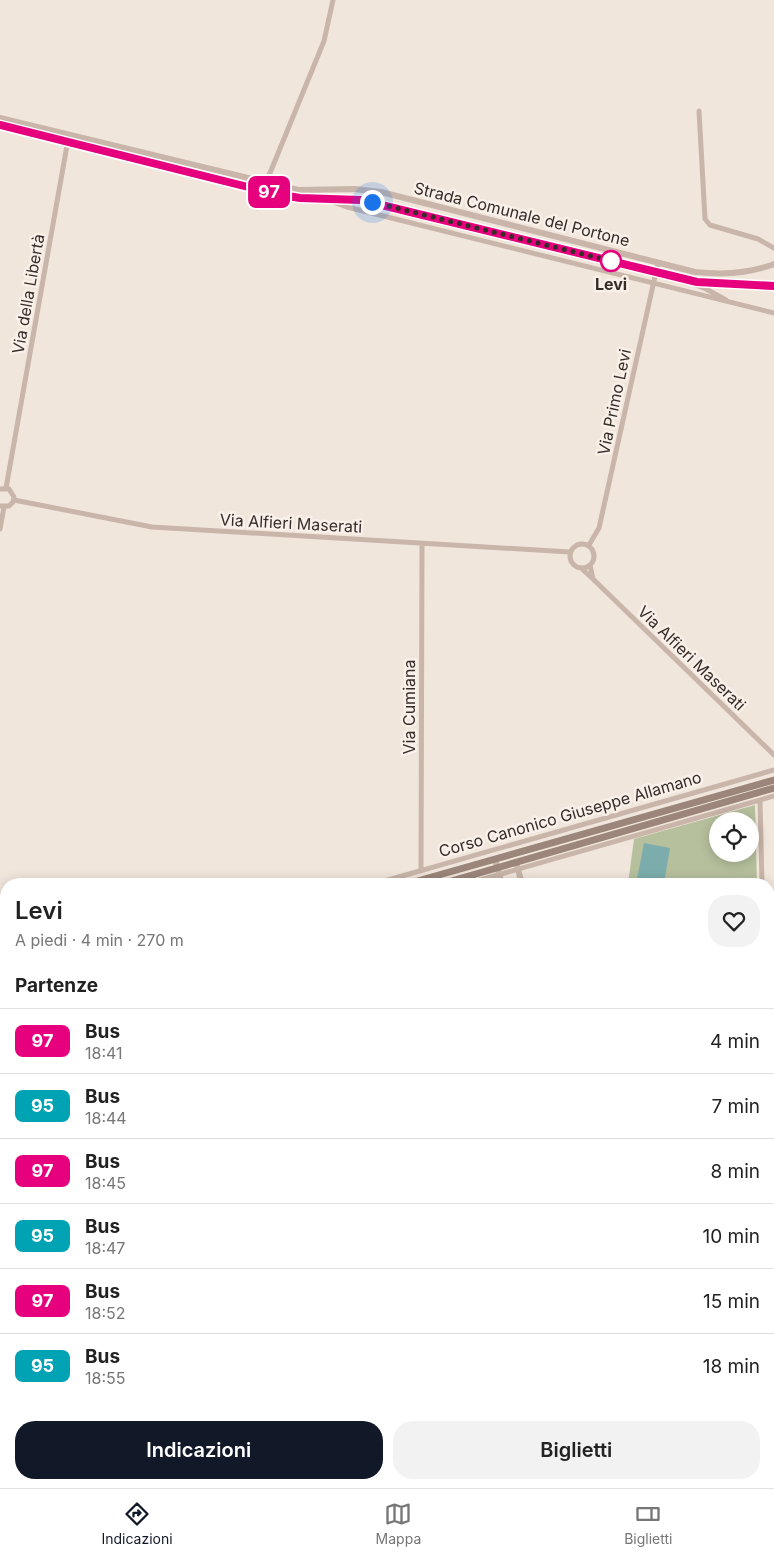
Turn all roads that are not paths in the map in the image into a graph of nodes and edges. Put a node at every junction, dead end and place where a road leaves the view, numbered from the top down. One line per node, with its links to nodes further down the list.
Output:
1 (333, 0): 7 (street)
2 (699, 111): 11 (street)
3 (0, 118): 5 (street, Strada Comunale del Portone)
4 (0, 125): 6 (street, Strada Comunale del Portone)
5 (70, 134): 6 (street, Via della Libertà); 7 (street, Strada Comunale del Portone)
6 (68, 142): 8 (street, Strada Comunale del Portone); 20 (street, Via della Libertà)
7 (262, 182): 8 (street); 12 (street, Strada Comunale del Portone)
8 (257, 189): 9 (street, Strada Comunale del Portone); 10 (street)
9 (322, 198): 14 (street, Strada Comunale del Portone); 16 (street, Strada Comunale del Portone)
10 (257, 208)
11 (774, 248)
12 (658, 263): 13 (street, Strada Comunale del Portone); 14 (street, Via Primo Levi)
13 (774, 264)
14 (655, 272): 15 (street, Strada Comunale del Portone); 16 (street, Via Primo Levi)
15 (678, 278): 17 (street, Strada Comunale del Portone); 18 (street, Strada Comunale del Portone)
16 (653, 283): 18 (street, Strada Comunale del Portone); 25 (street, Via Primo Levi)
17 (774, 286)
18 (733, 304): 19 (street, Strada Comunale del Portone)
19 (774, 314)
20 (3, 489): 21 (street)
21 (14, 500): 22 (street); 24 (street, Via Alfieri Maserati)
22 (2, 507): 23 (street)
23 (0, 529)
24 (422, 543): 26 (street, Via Alfieri Maserati); 39 (street, Via Cumiana)
25 (589, 545): 26 (street); 27 (street)
26 (570, 552): 28 (street)
27 (590, 565): 28 (street); 29 (street)
28 (580, 568): 29 (street, Via Alfieri Maserati)
29 (593, 579): 30 (street, Via Alfieri Maserati)
30 (774, 754)
31 (774, 770): 36 (street, Corso Canonico Giuseppe Allamano)
32 (774, 780): 37 (main road, Corso Canonico Giuseppe Allamano)
33 (774, 788): 38 (main road, Corso Canonico Giuseppe Allamano)
34 (774, 796): 35 (street, Corso Canonico Giuseppe Allamano)
35 (760, 800): 38 (street, Corso Canonico Giuseppe Allamano); 47 (street)
36 (492, 850): 37 (street); 39 (street, Corso Canonico Giuseppe Allamano)
37 (495, 859): 40 (street); 42 (main road, Corso Canonico Giuseppe Allamano)
38 (517, 866): 40 (main road, Corso Canonico Giuseppe Allamano); 46 (street)
39 (420, 871): 41 (street, Corso Canonico Giuseppe Allamano)
40 (498, 871): 43 (main road, Corso Canonico Giuseppe Allamano); 44 (street, Corso Canonico Giuseppe Allamano); 45 (street)
41 (395, 878)
42 (428, 878)
43 (467, 878)
44 (481, 878)
45 (500, 878)
46 (520, 878)
47 (762, 878)

